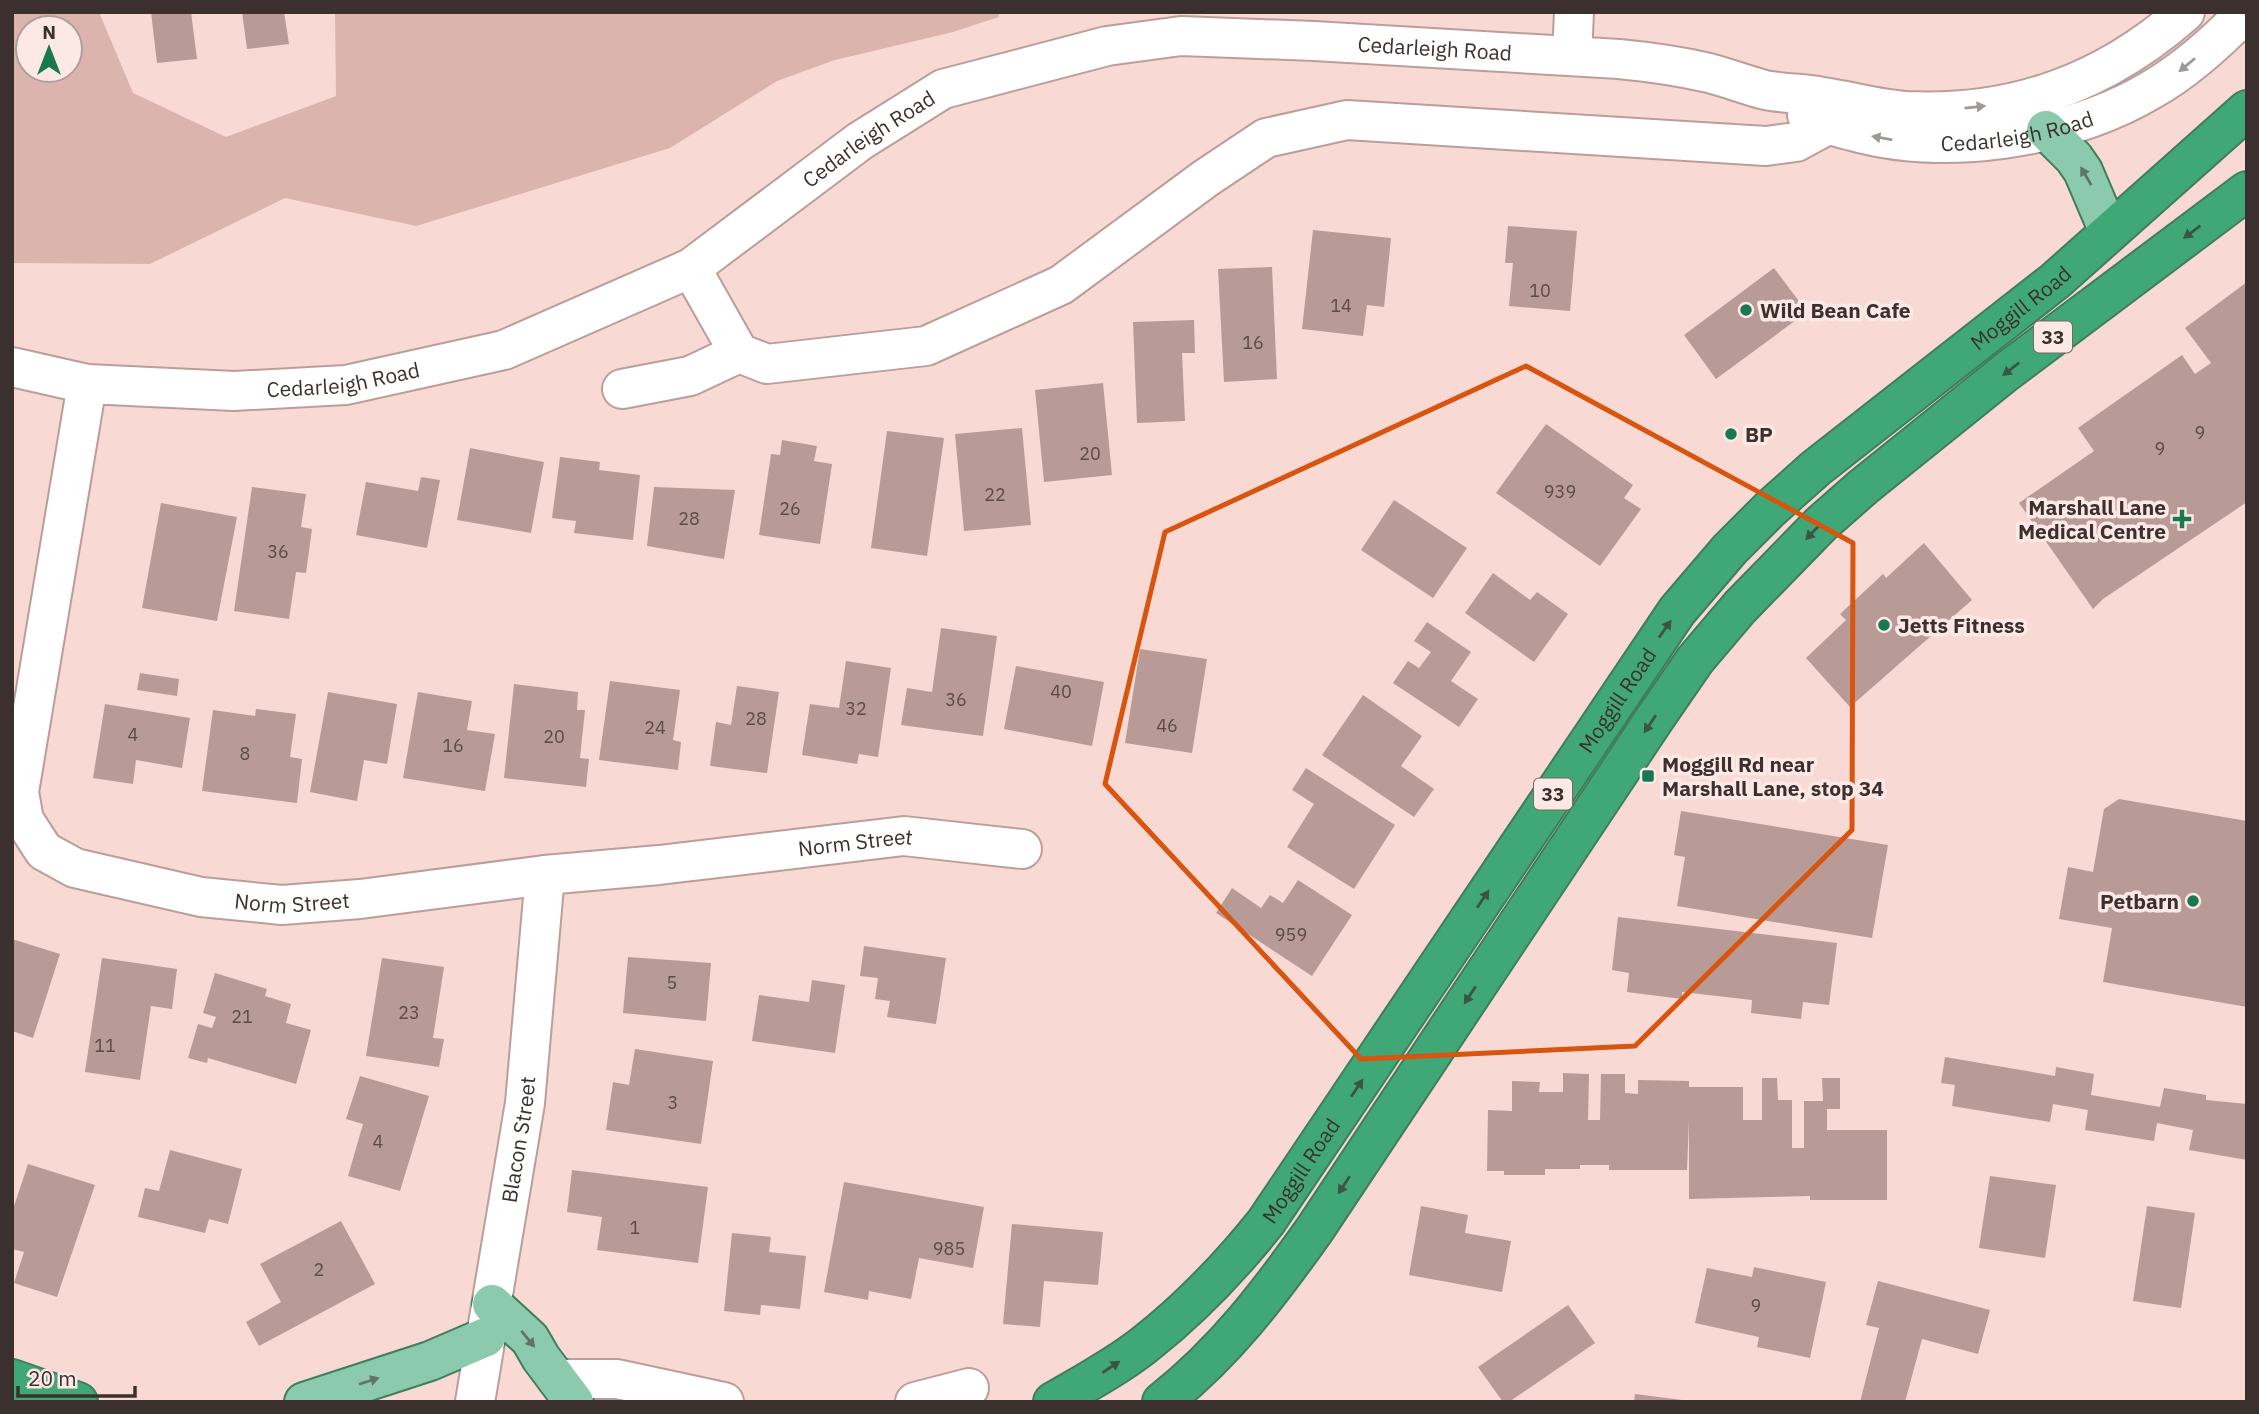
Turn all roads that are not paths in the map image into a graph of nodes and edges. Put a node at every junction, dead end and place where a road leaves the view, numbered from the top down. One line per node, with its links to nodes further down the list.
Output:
1 (1574, 12): 4 (street)
2 (2185, 12): 5 (street, Cedarleigh Road, one-way to 2)
3 (2238, 15): 8 (street, Cedarleigh Road, one-way to 8)
4 (1572, 56): 5 (street, Cedarleigh Road); 11 (street, Cedarleigh Road)
5 (1766, 90): 7 (street, Cedarleigh Road)
6 (2247, 110): 10 (highway, Moggill Road / 33)
7 (1829, 124): 8 (street, Cedarleigh Road, one-way to 7); 12 (street)
8 (2046, 130): 10 (main road, one-way to 8)
9 (2247, 191): 28 (highway, Moggill Road / 33, one-way to 28)
10 (2109, 232): 27 (highway, Moggill Road / 33, one-way to 10)
11 (691, 268): 12 (street); 14 (street, Cedarleigh Road)
12 (739, 354): 15 (street)
13 (12, 367): 14 (street, Cedarleigh Road)
14 (87, 384): 17 (street, Norm Street)
15 (622, 388)
16 (1022, 849): 17 (street, Norm Street)
17 (545, 875): 18 (street, Blacon Street)
18 (489, 1320): 21 (main road, one-way to 21); 23 (main road, one-way to 18); 24 (street, Blacon Street)
19 (12, 1379): 22 (highway)
20 (969, 1388): 26 (street)
21 (566, 1391): 25 (street)
22 (78, 1402)
23 (304, 1402)
24 (475, 1402)
25 (724, 1402)
26 (915, 1402)
27 (1053, 1402)
28 (1162, 1402)

